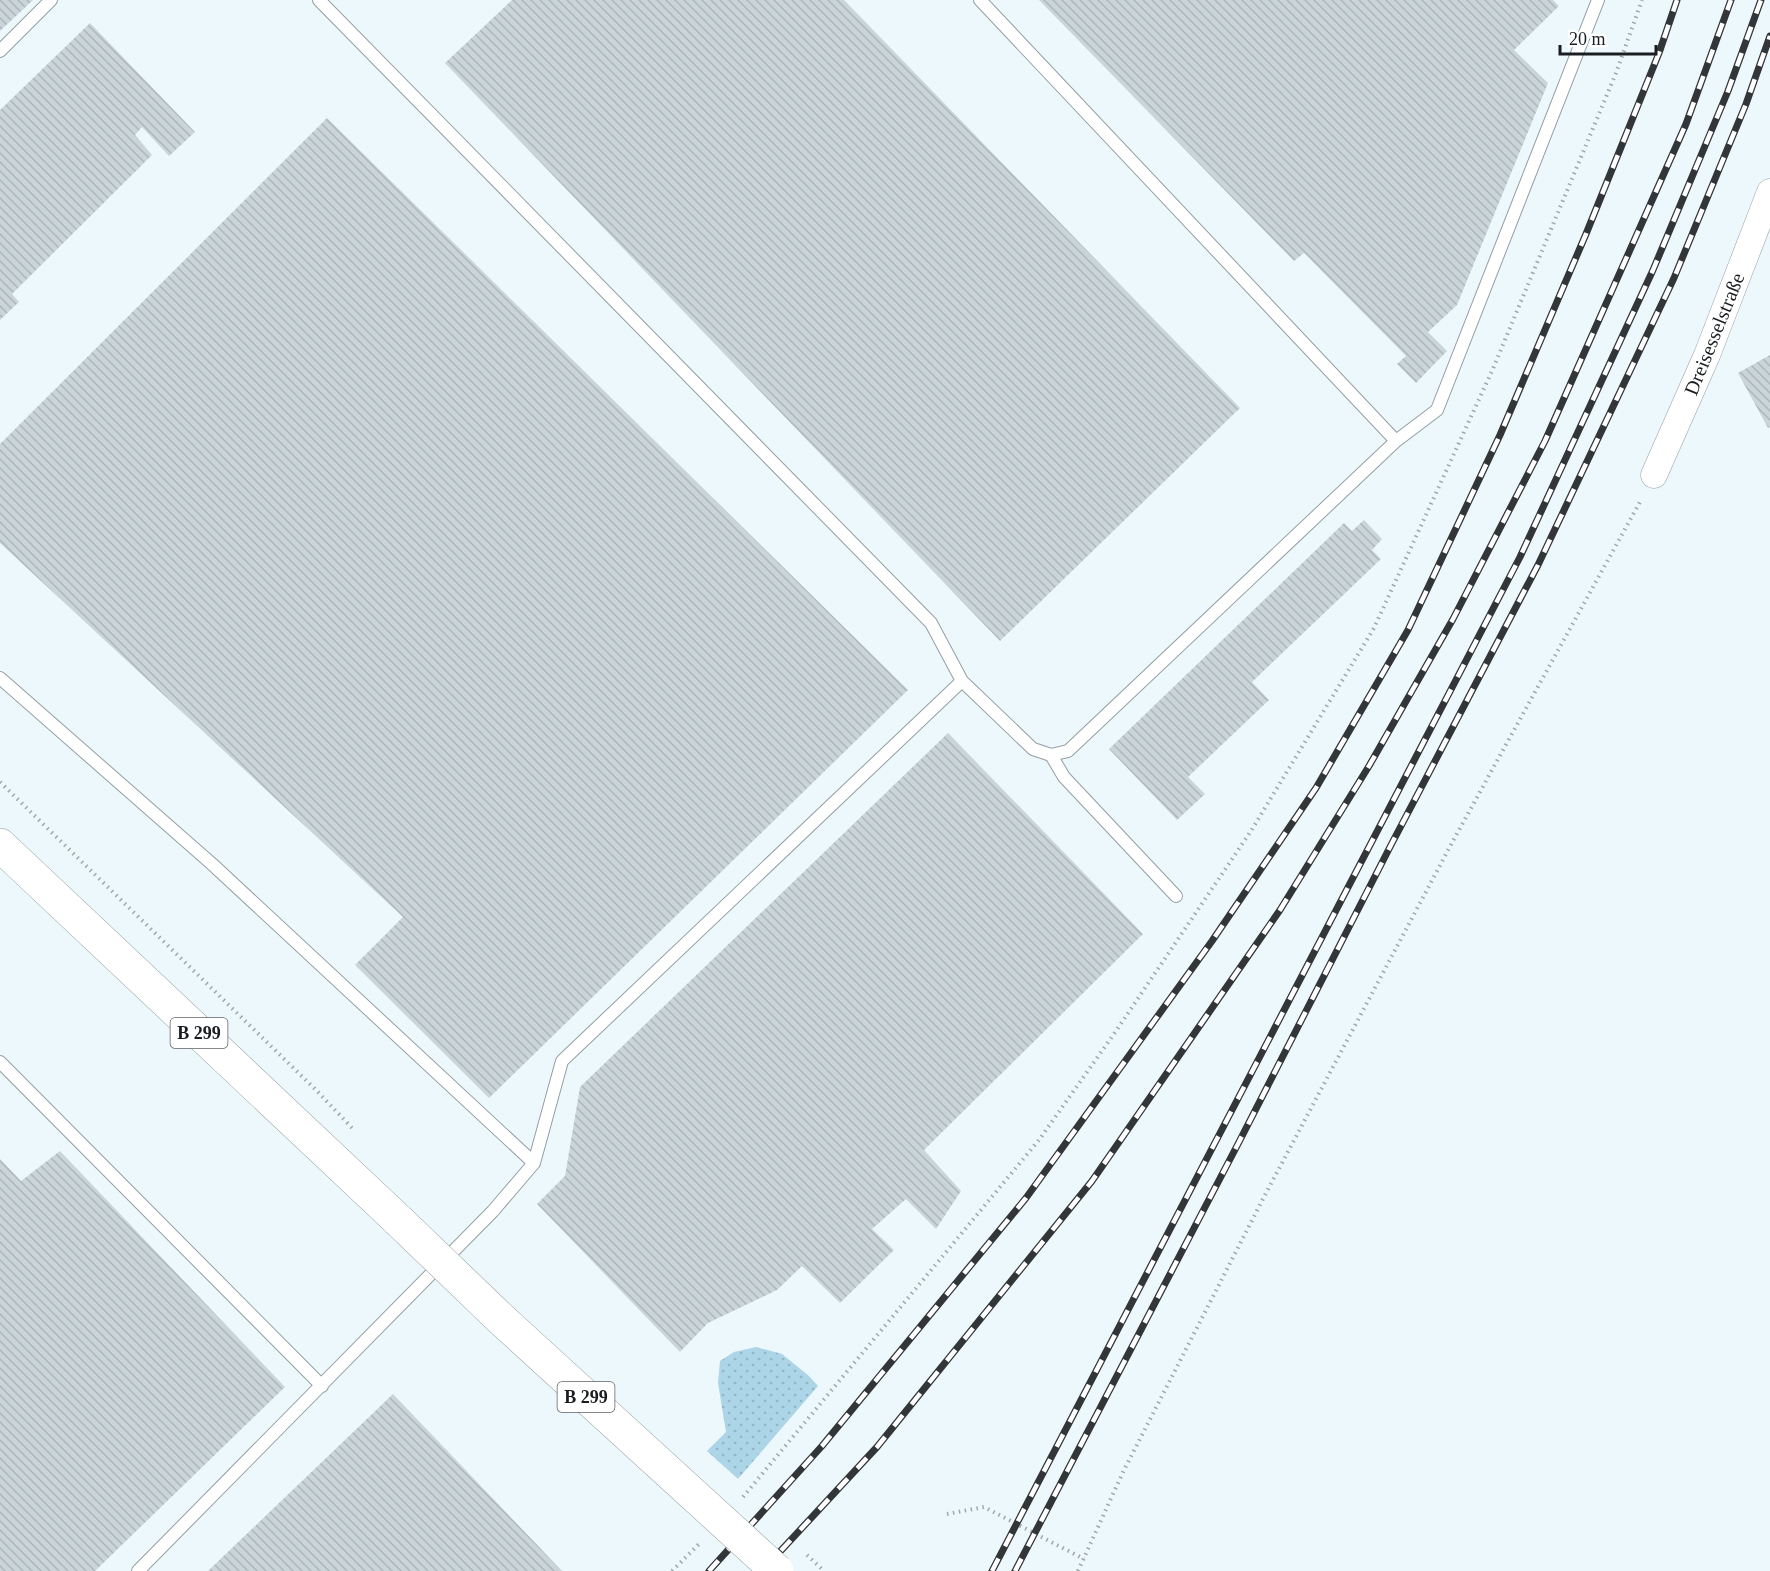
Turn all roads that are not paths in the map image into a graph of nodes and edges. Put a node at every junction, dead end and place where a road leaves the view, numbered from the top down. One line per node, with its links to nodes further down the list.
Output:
1 (51, 0): 5 (lane)
2 (319, 0): 10 (lane)
3 (980, 0): 7 (lane)
4 (1598, 0): 7 (lane)
5 (0, 51)
6 (1770, 192): 8 (street, Dreisesselstraße)
7 (1396, 441): 11 (lane)
8 (1654, 475)
9 (0, 678): 15 (lane)
10 (962, 681): 11 (lane); 15 (lane)
11 (1051, 755): 13 (lane)
12 (0, 845): 18 (main road, B 299, bridge)
13 (1176, 897)
14 (0, 1062): 16 (lane)
15 (534, 1163): 16 (lane)
16 (322, 1386): 17 (lane)
17 (138, 1571)
18 (777, 1571)

